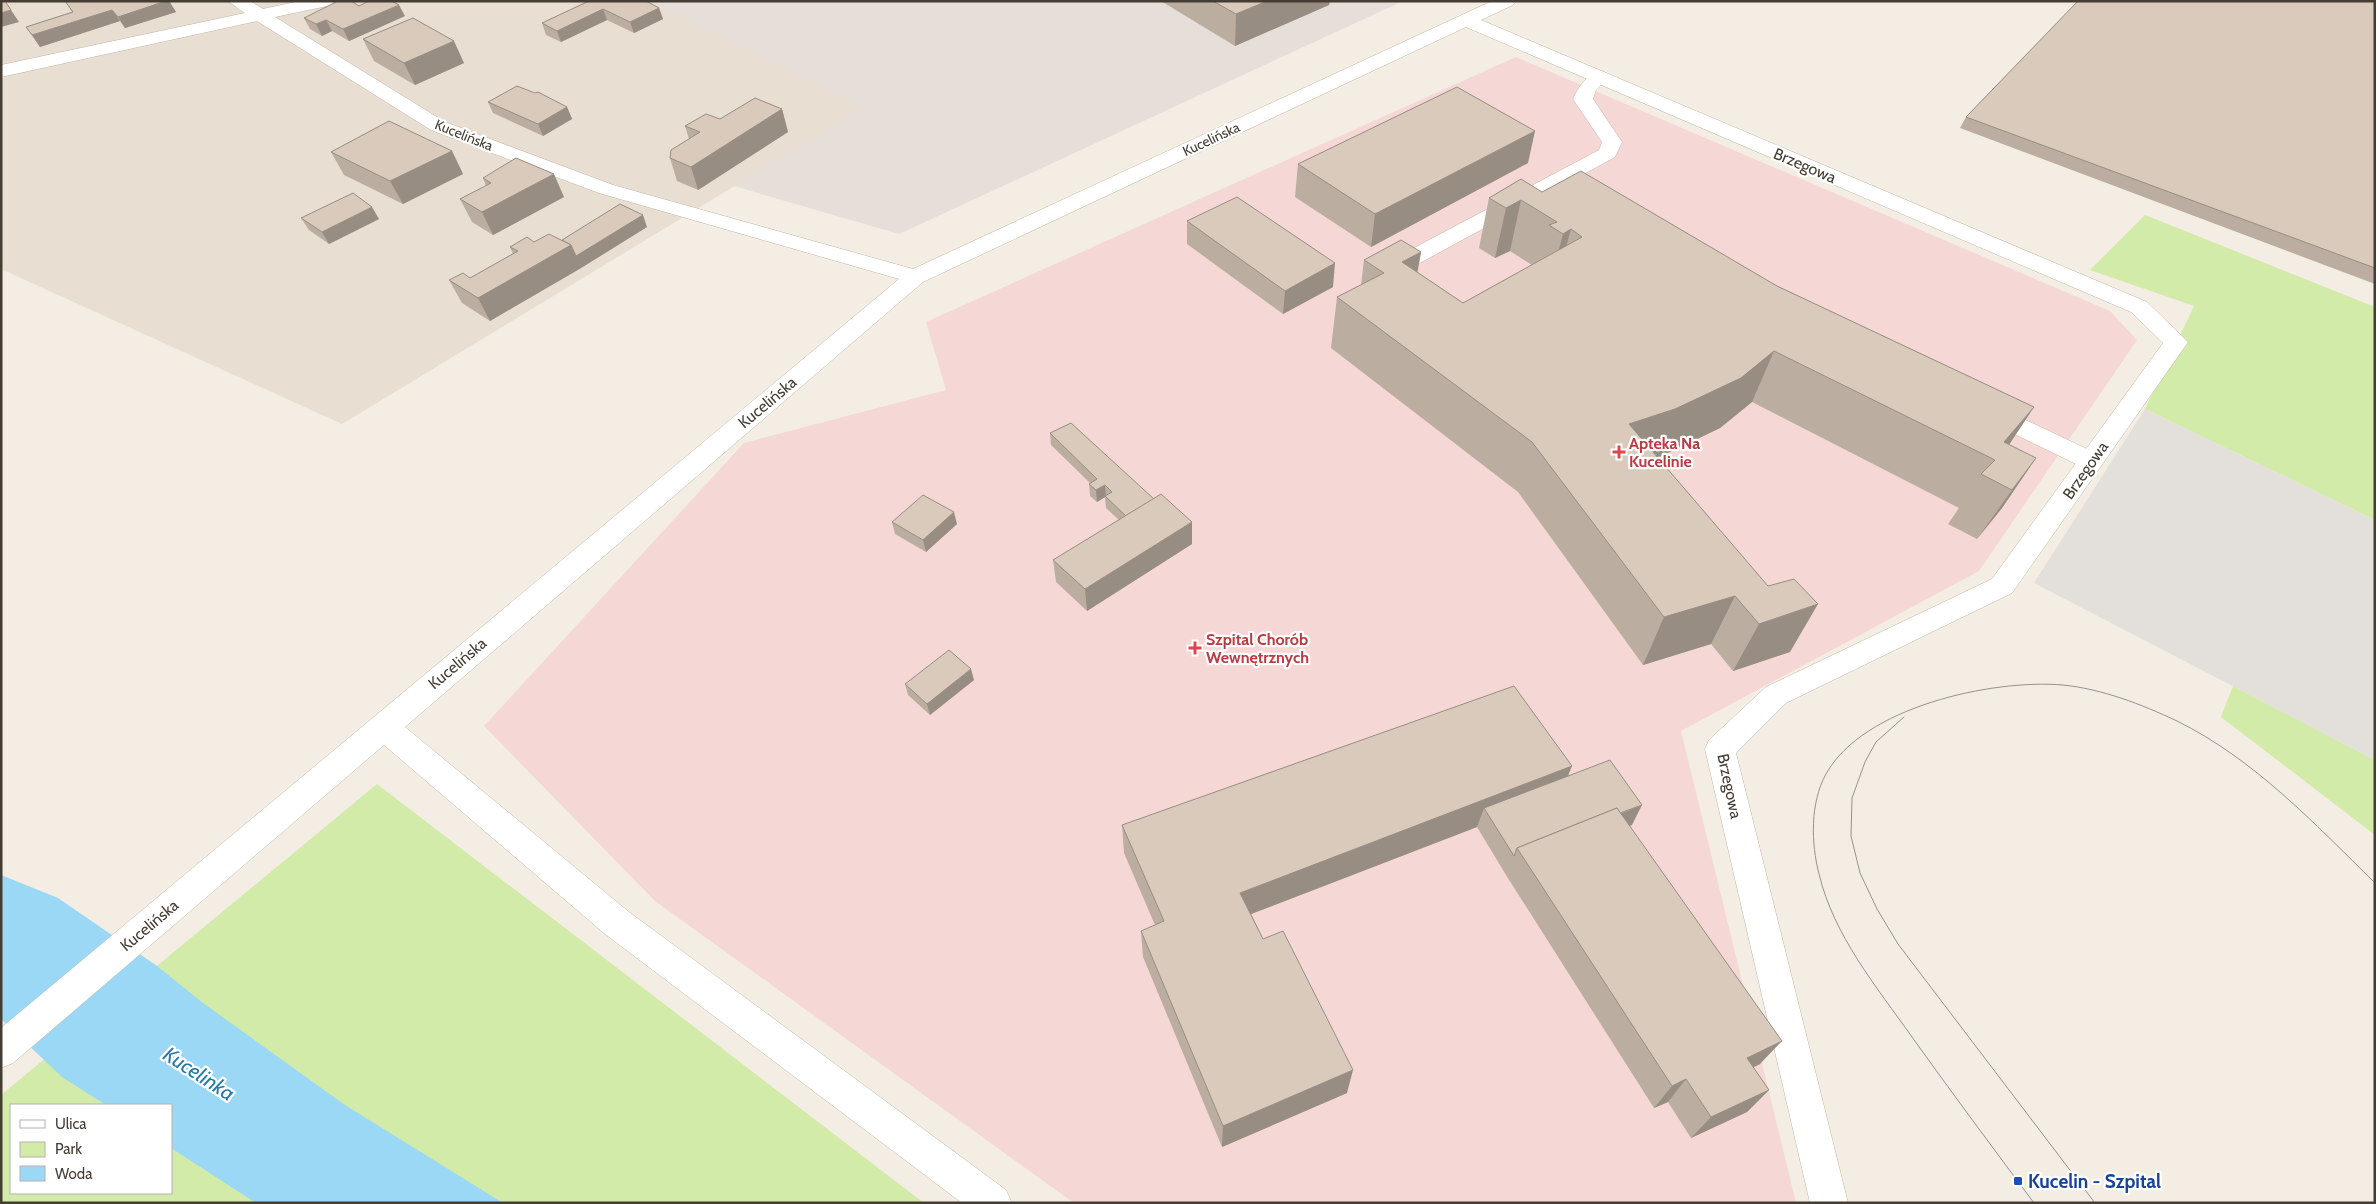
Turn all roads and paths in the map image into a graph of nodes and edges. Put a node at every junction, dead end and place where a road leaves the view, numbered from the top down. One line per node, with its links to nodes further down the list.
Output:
1 (237, 1): 4 (street, Kucelińska)
2 (326, 1): 4 (street)
3 (1507, 1): 5 (street, Kucelińska)
4 (261, 16): 6 (street); 9 (street, Kucelińska)
5 (1466, 20): 7 (street, Brzegowa); 9 (street, Kucelińska)
6 (1, 71)
7 (1600, 77): 8 (street); 11 (street, Brzegowa)
8 (1380, 275)
9 (915, 277): 12 (street, Kucelińska)
10 (1968, 400): 11 (street)
11 (2091, 461): 15 (street, Brzegowa)
12 (383, 726): 13 (street, Kucelińska); 14 (street)
13 (1, 1051)
14 (993, 1203)
15 (1829, 1203)

